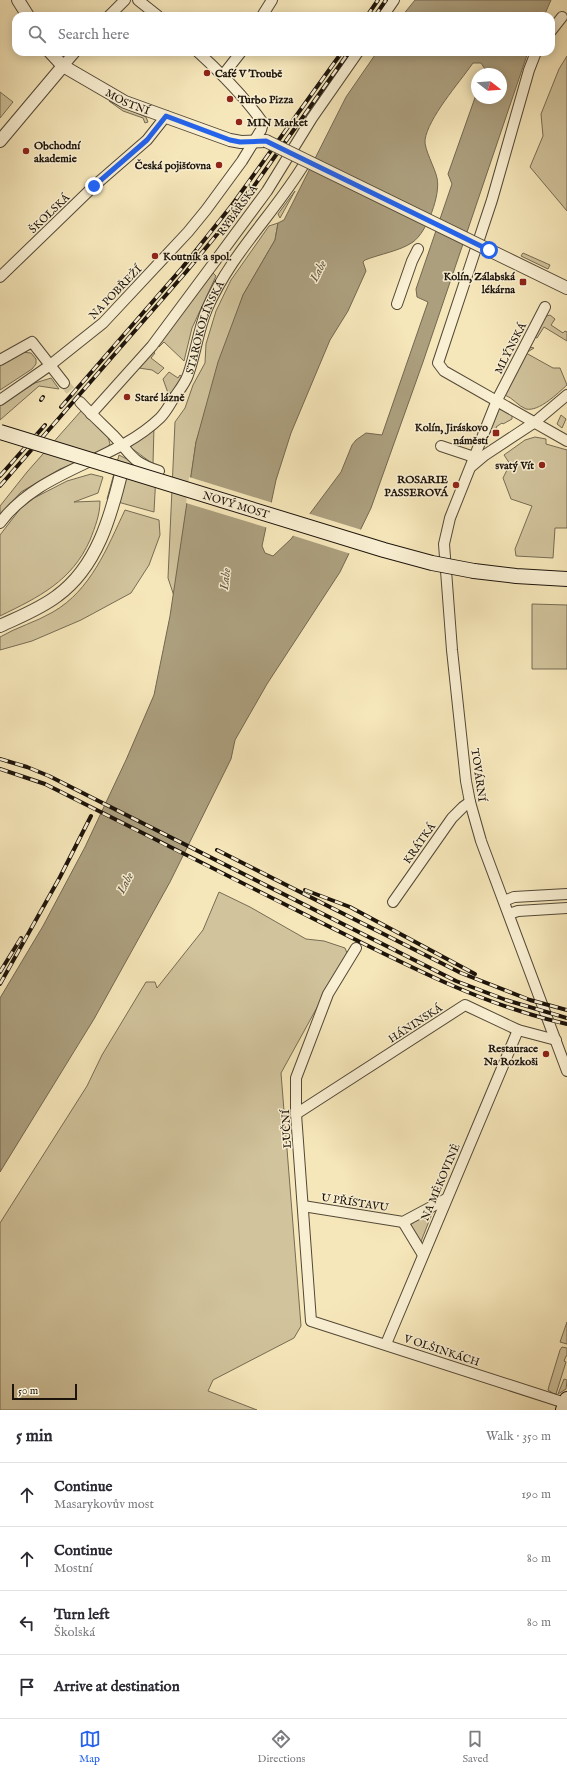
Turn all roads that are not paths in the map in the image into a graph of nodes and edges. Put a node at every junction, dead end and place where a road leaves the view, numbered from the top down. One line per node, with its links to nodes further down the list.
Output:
1 (18, 0): 6 (street)
2 (125, 0): 7 (street)
3 (138, 0): 8 (street)
4 (272, 0): 9 (street)
5 (394, 0): 10 (street)
6 (26, 12)
7 (114, 12)
8 (153, 12)
9 (264, 12)
10 (386, 12)
11 (562, 17): 12 (street)
12 (555, 26)
13 (53, 56): 19 (street, MOSTNÍ)
14 (71, 56): 19 (street)
15 (202, 56): 20 (street)
16 (238, 56): 20 (street)
17 (355, 56): 37 (street, RYBÁŘSKÁ)
18 (534, 56): 35 (street)
19 (62, 66): 21 (street, MOSTNÍ); 22 (street)
20 (223, 75): 23 (street, NA POBŘEŽÍ)
21 (166, 116): 23 (street, MOSTNÍ); 26 (street, ŠKOLSKÁ)
22 (0, 140)
23 (260, 141): 24 (street, bridge); 31 (street, NA POBŘEŽÍ)
24 (303, 165): 27 (street, bridge); 41 (street, STAROKOLÍNSKÁ)
25 (418, 249): 28 (street)
26 (0, 277)
27 (567, 288)
28 (397, 304)
29 (545, 306): 35 (street, MLÝNSKÁ)
30 (0, 360): 31 (street)
31 (49, 366): 32 (street); 34 (street, NA POBŘEŽÍ)
32 (64, 383)
33 (567, 395): 38 (street)
34 (0, 400)
35 (497, 400): 38 (street); 43 (street, MLÝNSKÁ)
36 (80, 402): 37 (street)
37 (91, 414): 41 (street)
38 (535, 422): 40 (street); 46 (street)
39 (0, 432): 44 (main road, NOVÝ MOST, bridge)
40 (567, 441)
41 (123, 446): 45 (street); 47 (street, STAROKOLÍNSKÁ)
42 (442, 446): 43 (street)
43 (474, 458): 46 (street, TOVÁRNÍ)
44 (122, 470): 48 (main road, NOVÝ MOST, bridge); 49 (street)
45 (159, 471)
46 (468, 471): 50 (street, TOVÁRNÍ)
47 (0, 522)
48 (567, 579)
49 (0, 626)
50 (470, 802): 52 (street, TOVÁRNÍ); 53 (street, KRÁTKÁ)
51 (567, 894): 52 (street)
52 (504, 901): 55 (street, TOVÁRNÍ)
53 (393, 902)
54 (567, 908): 55 (street)
55 (509, 914): 58 (street, TOVÁRNÍ)
56 (356, 948): 60 (street, LUČNÍ)
57 (518, 1030): 58 (street, HÁNINSKÁ); 60 (street, HÁNINSKÁ); 61 (street, NA MĚKOVINĚ)
58 (556, 1040): 59 (street, TOVÁRNÍ)
59 (567, 1071)
60 (296, 1114): 62 (street, LUČNÍ)
61 (446, 1199): 63 (street); 64 (street, NA MĚKOVINĚ)
62 (303, 1206): 63 (street, U PŘÍSTAVU); 65 (street, LUČNÍ)
63 (403, 1222): 64 (street)
64 (423, 1255): 66 (street, NA MĚKOVINĚ)
65 (311, 1321): 66 (street, V OLŠINKÁCH)
66 (386, 1344): 67 (street, V OLŠINKÁCH)
67 (565, 1404)

